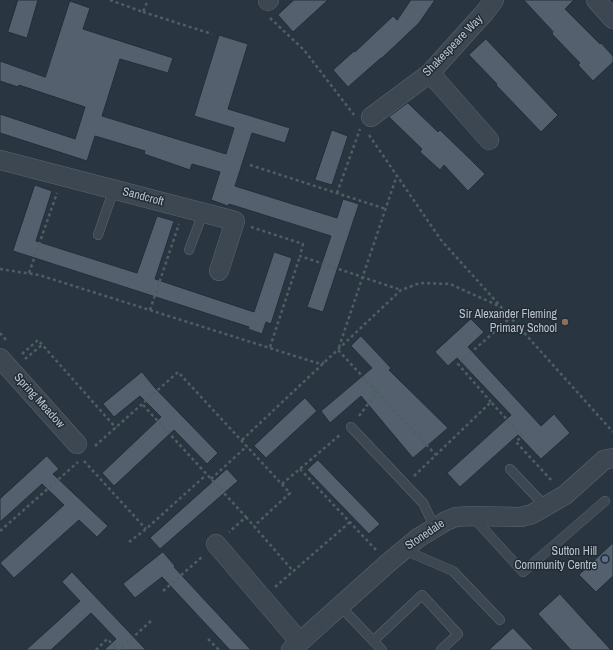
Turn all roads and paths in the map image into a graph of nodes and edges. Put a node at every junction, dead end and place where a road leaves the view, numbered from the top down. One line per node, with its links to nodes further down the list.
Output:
1 (110, 0): 6 (path)
2 (148, 0): 6 (path)
3 (494, 0): 9 (street, Shakespeare Way)
4 (596, 0): 7 (street)
5 (269, 6): 10 (path)
6 (143, 12): 8 (path)
7 (613, 19)
8 (212, 34)
9 (430, 72): 10 (street, Shakespeare Way); 11 (street)
10 (366, 121): 14 (path); 17 (path)
11 (489, 140)
12 (0, 160): 15 (street, Sandcroft)
13 (250, 165): 17 (path)
14 (397, 175): 19 (path); 30 (path)
15 (64, 176): 16 (street, Sandcroft); 27 (path)
16 (114, 189): 18 (street, Sandcroft); 22 (lane)
17 (337, 193): 19 (path)
18 (184, 208): 20 (street, Sandcroft); 31 (path)
19 (386, 209): 28 (path)
20 (202, 213): 23 (lane); 26 (street, Sandcroft)
21 (247, 226): 24 (path)
22 (98, 235)
23 (189, 250)
24 (300, 256): 28 (path); 34 (path)
25 (0, 269): 27 (path)
26 (219, 271)
27 (29, 273): 31 (path)
28 (364, 278): 29 (path); 35 (path)
29 (401, 290): 30 (path); 35 (path)
30 (502, 307): 32 (path)
31 (150, 310): 34 (path)
32 (510, 318): 41 (path); 45 (path)
33 (0, 334): 36 (path)
34 (270, 347): 38 (path)
35 (338, 350): 38 (path)
36 (5, 351): 47 (street, Spring Meadow)
37 (20, 356): 44 (path)
38 (324, 363): 46 (path)
39 (178, 372): 46 (path)
40 (377, 392): 49 (path)
41 (491, 402): 49 (path); 56 (path)
42 (143, 405): 53 (path)
43 (351, 427): 55 (lane)
44 (116, 428)
45 (613, 432)
46 (242, 440): 48 (path)
47 (77, 444): 64 (path)
48 (247, 446): 54 (path); 62 (path)
49 (436, 455): 55 (path)
50 (613, 458): 56 (street, Stonedale)
51 (300, 469): 61 (path)
52 (510, 469): 58 (lane)
53 (206, 475): 54 (path); 64 (path)
54 (211, 480): 60 (path)
55 (405, 484): 63 (lane)
56 (565, 495): 58 (street, Stonedale)
57 (605, 501): 59 (lane)
58 (545, 506): 59 (street, Stonedale)
59 (471, 516): 63 (street, Stonedale)
60 (246, 517): 62 (path); 66 (path)
61 (350, 522): 68 (path); 69 (path)
62 (254, 526): 69 (path)
63 (435, 528): 67 (street, Stonedale)
64 (146, 529): 65 (path)
65 (129, 542)
66 (216, 544): 70 (path); 71 (street, Stonedale)
67 (404, 550): 68 (street, Stonedale); 74 (lane)
68 (388, 563): 72 (street, Stonedale)
69 (293, 571): 71 (path)
70 (163, 591)
71 (262, 598): 77 (street, Stonedale)
72 (340, 606): 76 (lane); 77 (street, Stonedale)
73 (152, 620): 79 (path)
74 (500, 620)
75 (208, 639): 80 (path)
76 (373, 641): 81 (lane); 82 (lane)
77 (296, 646)
78 (96, 650): 79 (path)
79 (119, 650)
80 (219, 650)
81 (382, 650)
82 (441, 650)

